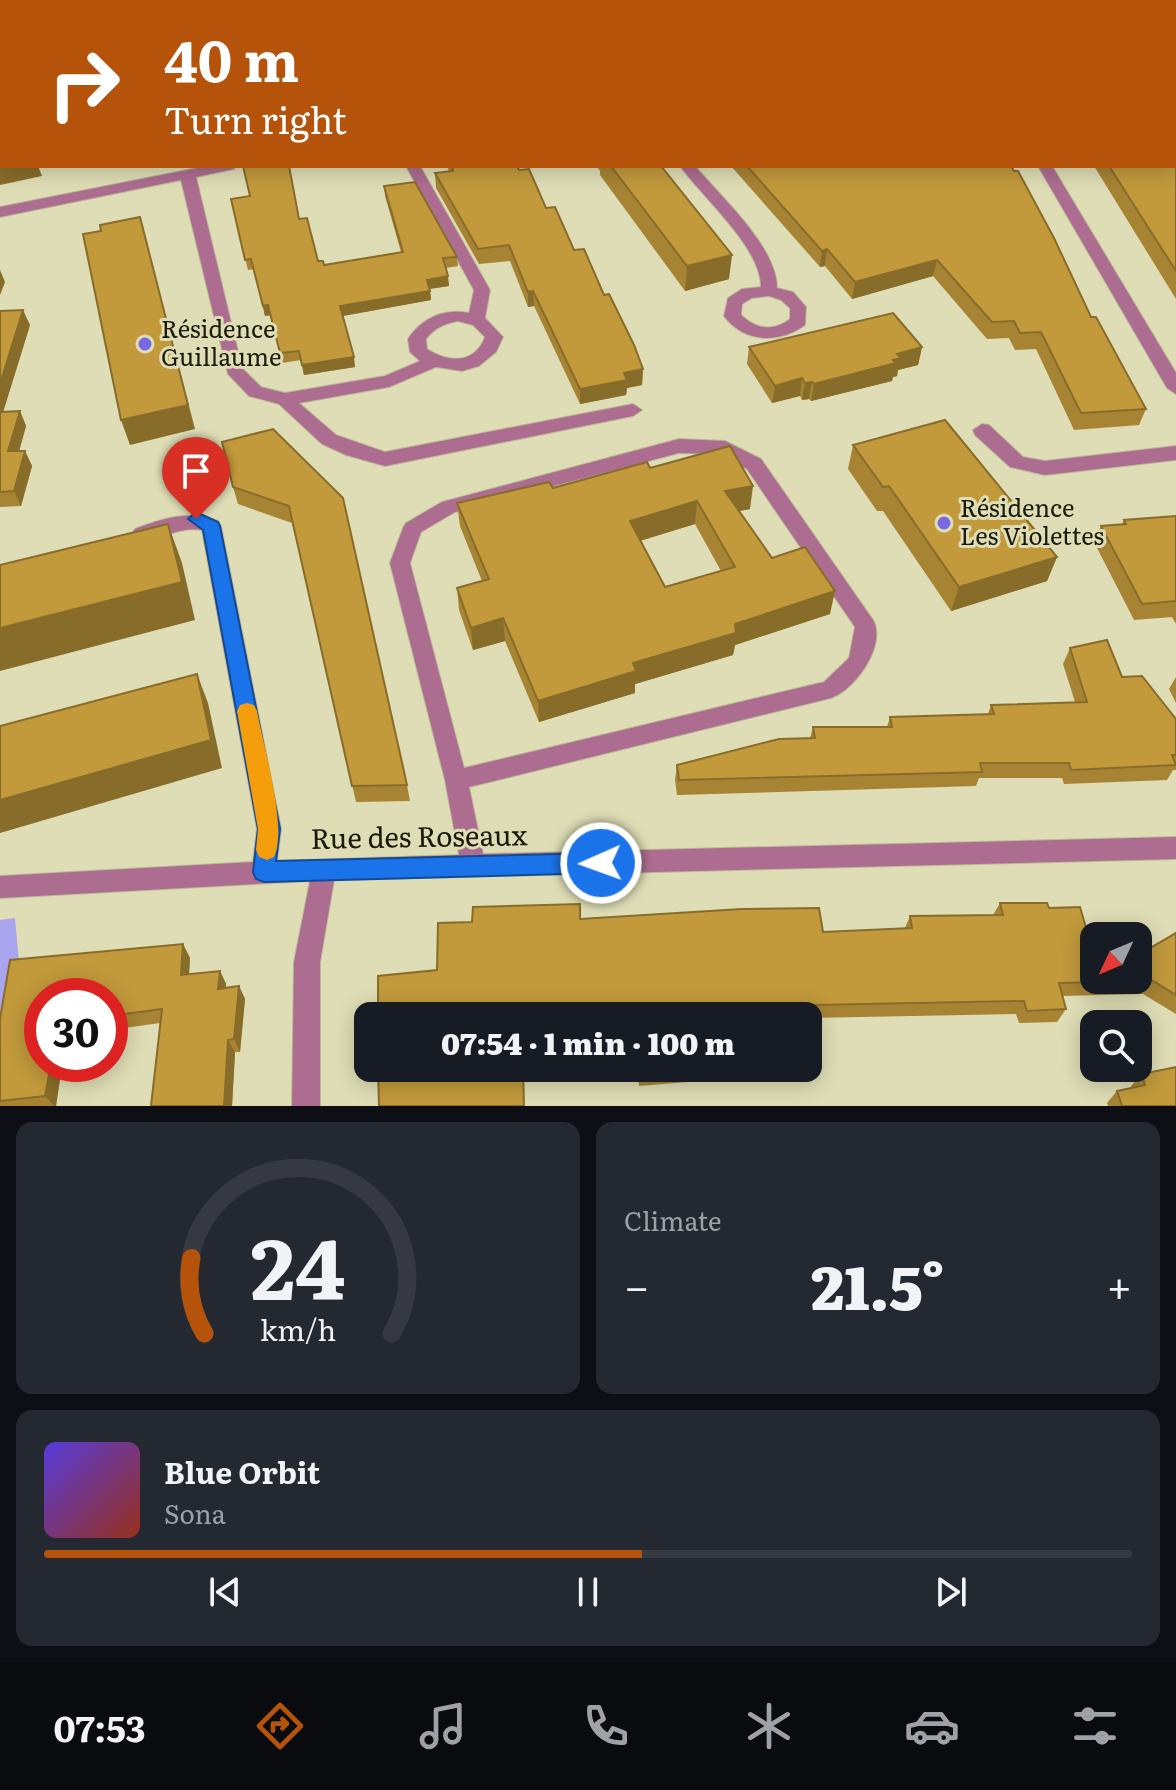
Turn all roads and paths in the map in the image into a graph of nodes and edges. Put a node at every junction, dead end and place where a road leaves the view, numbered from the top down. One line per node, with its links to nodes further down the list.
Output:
1 (217, 168): 5 (street)
2 (414, 168): 8 (street)
3 (689, 168): 7 (street)
4 (1046, 168): 10 (street)
5 (187, 173): 6 (street); 11 (street)
6 (0, 212)
7 (769, 291)
8 (476, 319): 9 (street); 9 (street)
9 (432, 362): 11 (street)
10 (1176, 388)
11 (285, 399): 12 (street)
12 (633, 410)
13 (982, 430): 14 (street)
14 (1176, 453)
15 (128, 539): 20 (street)
16 (456, 780): 16 (street); 18 (street)
17 (1176, 848): 18 (street, Rue des Roseaux)
18 (473, 866): 19 (street, Rue des Roseaux)
19 (324, 869): 20 (street, Rue des Roseaux); 22 (street)
20 (264, 872): 21 (street, Rue des Roseaux)
21 (0, 887)
22 (306, 1106)

